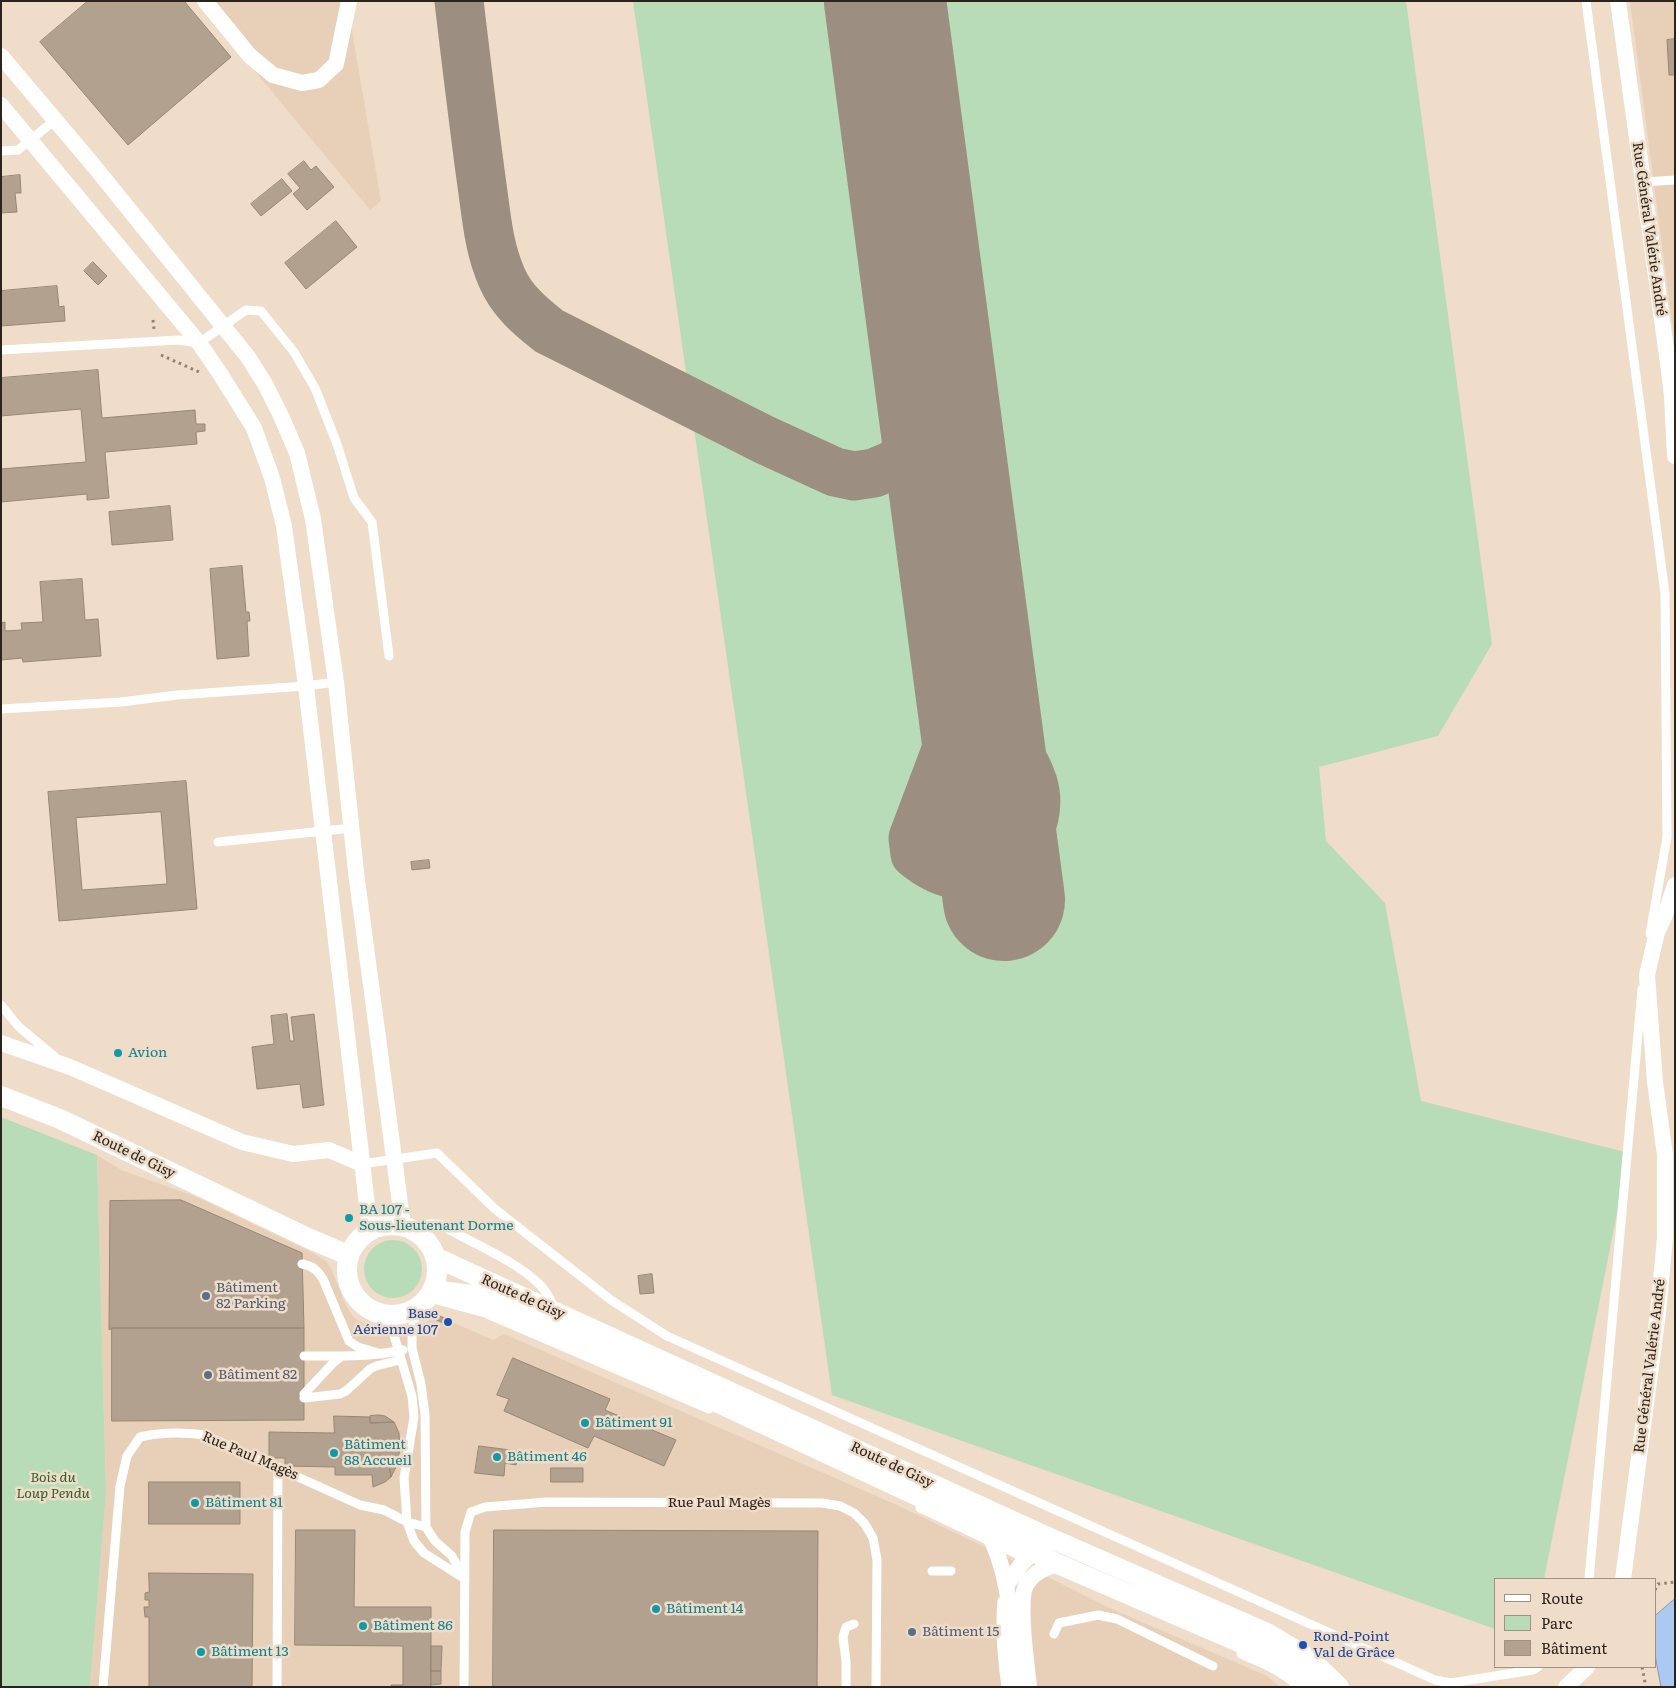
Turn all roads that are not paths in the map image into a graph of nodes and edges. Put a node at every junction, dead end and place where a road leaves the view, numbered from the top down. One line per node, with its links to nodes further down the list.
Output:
1 (205, 1): 2 (street)
2 (349, 1)
3 (1586, 1): 55 (lane)
4 (1618, 1): 11 (street, Rue Général Valérie André)
5 (1, 56): 7 (street)
6 (1, 105): 8 (street)
7 (55, 120): 8 (lane); 12 (street)
8 (30, 140): 9 (lane); 13 (street)
9 (1, 151)
10 (1675, 180): 11 (lane)
11 (1642, 182): 15 (street, Rue Général Valérie André)
12 (224, 326): 13 (lane); 16 (lane); 17 (street)
13 (199, 343): 14 (lane); 18 (street)
14 (1, 350)
15 (1675, 456)
16 (389, 656)
17 (336, 682): 18 (lane); 20 (street)
18 (306, 686): 19 (lane); 21 (street)
19 (1, 709)
20 (352, 828): 21 (lane); 29 (street)
21 (322, 831): 22 (lane); 30 (street)
22 (218, 842)
23 (1675, 885): 24 (street, Rue Général Valérie André)
24 (1670, 912): 33 (street, Rue Général Valérie André)
25 (1, 1005): 27 (lane)
26 (1, 1043): 27 (street)
27 (70, 1067): 30 (street)
28 (1, 1096): 34 (street, Route de Gisy)
29 (394, 1158): 30 (lane); 31 (street); 64 (lane)
30 (362, 1164): 32 (street)
31 (408, 1228): 32 (street); 35 (street); 38 (lane)
32 (370, 1230): 34 (street)
33 (1670, 1238): 56 (street, Rue Général Valérie André)
34 (348, 1255): 39 (street)
35 (435, 1257): 37 (street); 38 (street, Route de Gisy)
36 (302, 1264): 41 (lane)
37 (427, 1298): 39 (street); 40 (lane); 46 (lane); 50 (street, Route de Gisy)
38 (556, 1311): 51 (street, Route de Gisy)
39 (388, 1315): 44 (lane)
40 (412, 1348): 44 (lane); 49 (lane)
41 (382, 1354): 43 (lane); 44 (lane)
42 (304, 1356): 43 (lane)
43 (342, 1356): 44 (lane)
44 (399, 1356): 48 (lane)
45 (278, 1467): 48 (lane, Rue Paul Magès); 66 (lane, Rue Paul Magès); 67 (lane)
46 (905, 1500)
47 (914, 1505): 50 (lane)
48 (407, 1522): 49 (lane, Rue Paul Magès); 57 (lane)
49 (426, 1527): 57 (lane)
50 (990, 1537): 52 (street, Route de Gisy); 58 (street)
51 (1065, 1545): 52 (street); 76 (street, Route de Gisy)
52 (1041, 1560): 58 (street); 61 (lane); 73 (street); 75 (street, Route de Gisy)
53 (932, 1571): 54 (lane)
54 (951, 1571)
55 (1589, 1578)
56 (1623, 1578)
57 (465, 1579): 68 (lane); 70 (lane, Rue Paul Magès)
58 (1006, 1586): 71 (lane); 72 (street)
59 (854, 1624): 69 (lane)
60 (1054, 1634): 63 (lane)
61 (1199, 1635)
62 (1235, 1651): 74 (lane)
63 (1213, 1666)
64 (1537, 1668)
65 (1586, 1668): 77 (street)
66 (103, 1687)
67 (277, 1687)
68 (464, 1687)
69 (846, 1687)
70 (876, 1687)
71 (1006, 1687)
72 (1016, 1687)
73 (1029, 1687)
74 (1298, 1687)
75 (1314, 1687)
76 (1339, 1687)
77 (1566, 1687)

